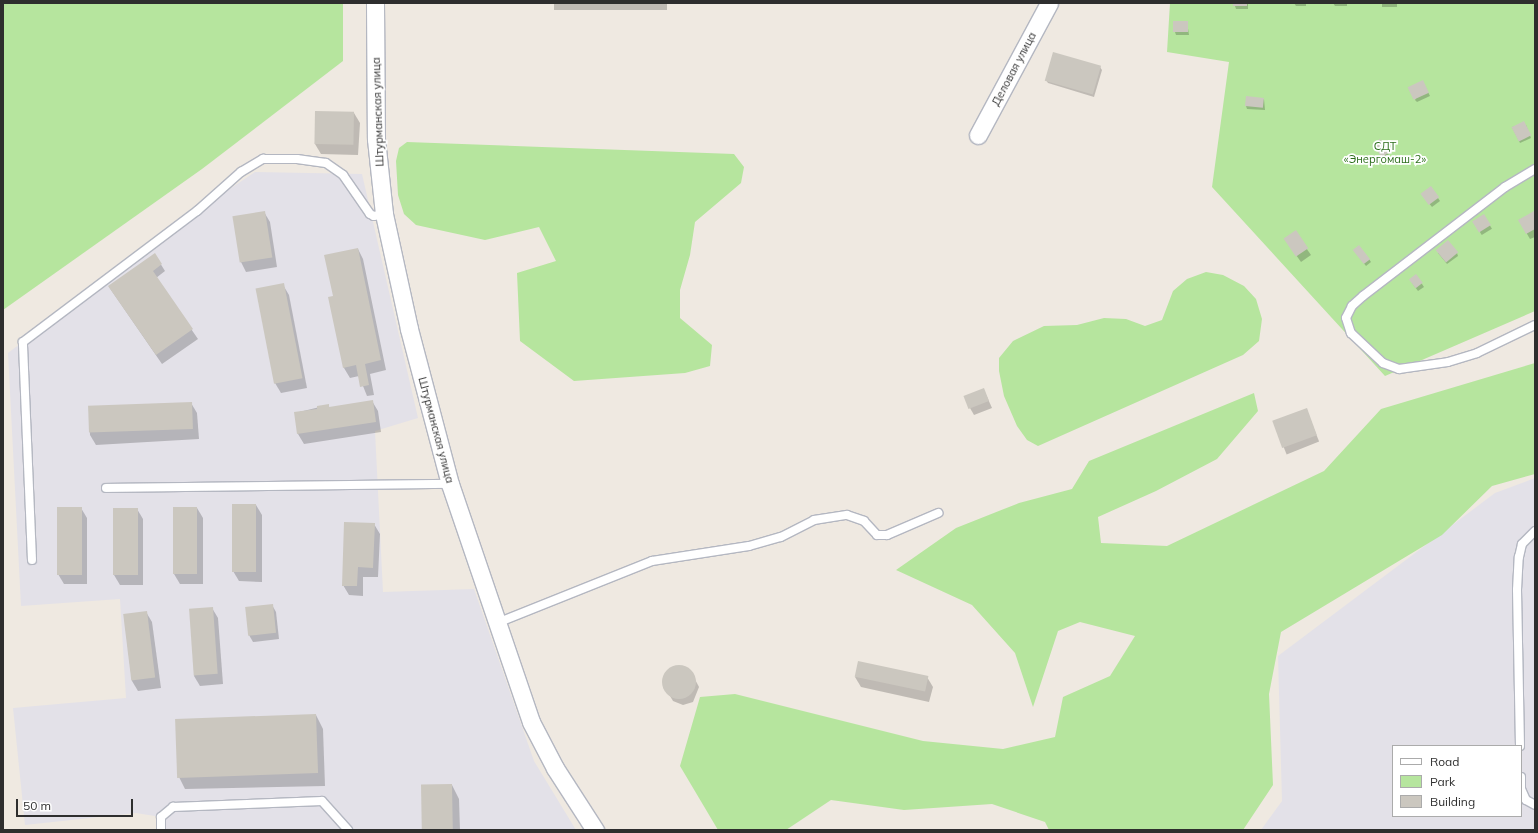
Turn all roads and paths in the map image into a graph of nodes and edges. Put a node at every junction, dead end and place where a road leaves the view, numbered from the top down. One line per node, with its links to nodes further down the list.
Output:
1 (375, 3): 5 (street, Штурманская улица)
2 (1050, 3): 3 (street, Деловая улица)
3 (978, 135)
4 (1535, 169): 6 (lane)
5 (384, 214): 7 (street, Штурманская улица); 11 (lane)
6 (1535, 325)
7 (450, 484): 8 (lane); 12 (street, Штурманская улица)
8 (106, 488)
9 (938, 513): 12 (lane)
10 (1535, 531): 13 (lane)
11 (32, 560)
12 (497, 623): 18 (street, Штурманская улица)
13 (1520, 745)
14 (1522, 791): 15 (lane)
15 (1535, 805)
16 (162, 830): 17 (lane)
17 (348, 830)
18 (595, 830)

